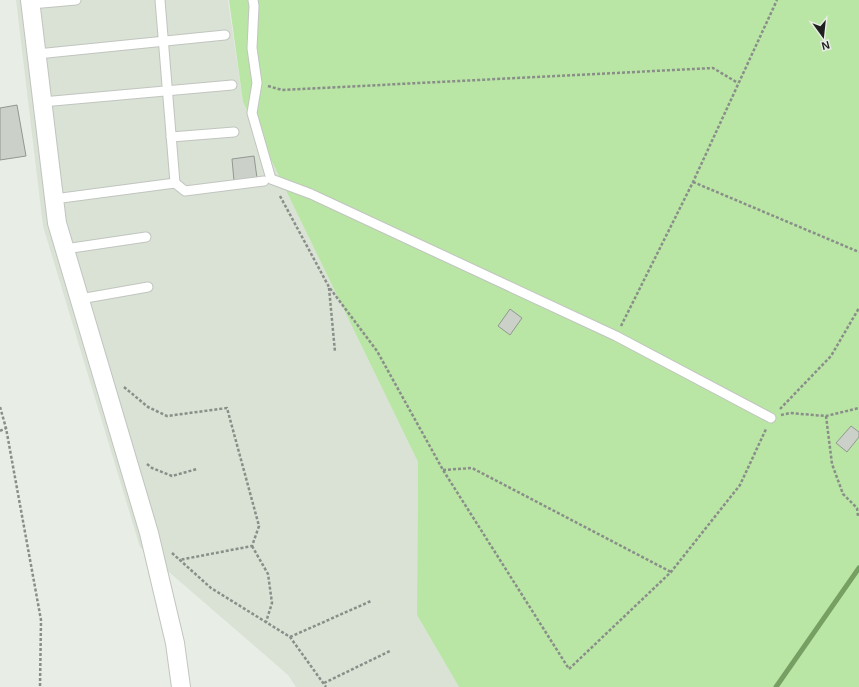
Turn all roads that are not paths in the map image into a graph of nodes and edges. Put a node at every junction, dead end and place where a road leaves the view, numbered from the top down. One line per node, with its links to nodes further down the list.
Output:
1 (76, 0): 4 (lane)
2 (160, 0): 6 (lane)
3 (253, 0): 13 (lane)
4 (31, 2): 7 (street)
5 (225, 35): 6 (lane)
6 (164, 41): 7 (lane); 9 (lane)
7 (37, 54): 10 (street)
8 (232, 85): 9 (lane)
9 (168, 91): 10 (lane); 12 (lane)
10 (42, 102): 15 (street)
11 (234, 132): 12 (lane)
12 (171, 138): 14 (lane)
13 (267, 180): 14 (lane); 20 (lane)
14 (175, 183): 15 (lane)
15 (54, 199): 17 (street)
16 (146, 237): 17 (lane)
17 (65, 249): 19 (street)
18 (148, 287): 19 (lane)
19 (80, 299): 21 (street)
20 (771, 418)
21 (181, 687)

